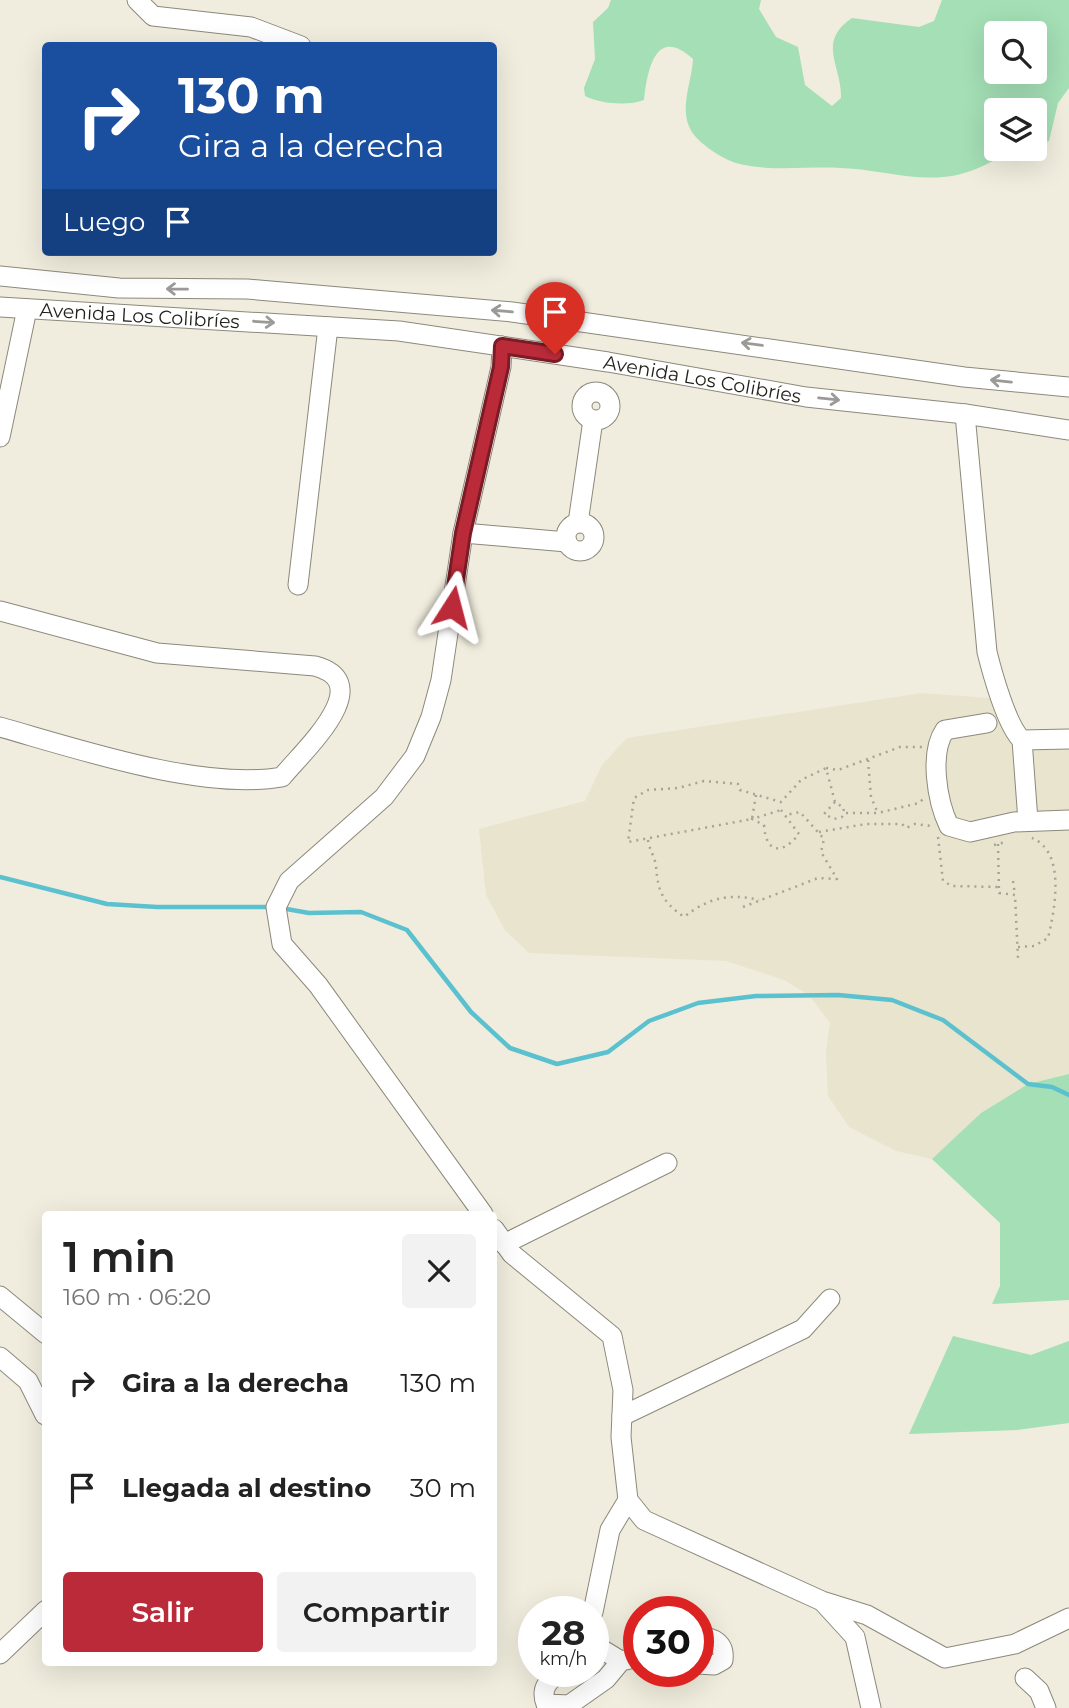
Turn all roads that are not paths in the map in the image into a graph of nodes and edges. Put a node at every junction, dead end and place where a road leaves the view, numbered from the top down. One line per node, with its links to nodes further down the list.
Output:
1 (137, 0): 2 (street)
2 (290, 42)
3 (0, 276): 8 (street, Avenida Los Colibríes, one-way to 3)
4 (0, 307): 5 (street, Avenida Los Colibríes)
5 (27, 309): 6 (street, Avenida Los Colibríes, one-way to 6); 12 (street)
6 (328, 327): 7 (street, Avenida Los Colibríes); 14 (street)
7 (502, 346): 9 (street, Avenida Los Colibríes, one-way to 9); 13 (street)
8 (1069, 387)
9 (965, 414): 11 (street, Avenida Los Colibríes); 19 (street)
10 (593, 420): 13 (street)
11 (1069, 430)
12 (0, 437)
13 (463, 533): 23 (street)
14 (298, 584)
15 (0, 611): 17 (street)
16 (987, 723): 21 (street)
17 (0, 727)
18 (1069, 739): 19 (street)
19 (1022, 740): 21 (street)
20 (1069, 820): 21 (street)
21 (1029, 829)
22 (667, 1163): 24 (street)
23 (481, 1211)
24 (499, 1237): 30 (street)
25 (0, 1296): 27 (street)
26 (830, 1299): 30 (street)
27 (42, 1331)
28 (0, 1357): 29 (street)
29 (42, 1409)
30 (622, 1416): 31 (street)
31 (628, 1500): 32 (street); 33 (street)
32 (596, 1596)
33 (822, 1601): 35 (street); 44 (street)
34 (42, 1614): 37 (street)
35 (1069, 1618)
36 (714, 1641): 38 (street)
37 (0, 1654)
38 (714, 1664)
39 (623, 1665): 40 (street)
40 (609, 1676)
41 (1025, 1678): 45 (street)
42 (544, 1687): 43 (street)
43 (595, 1687)
44 (871, 1708)
45 (1046, 1708)

